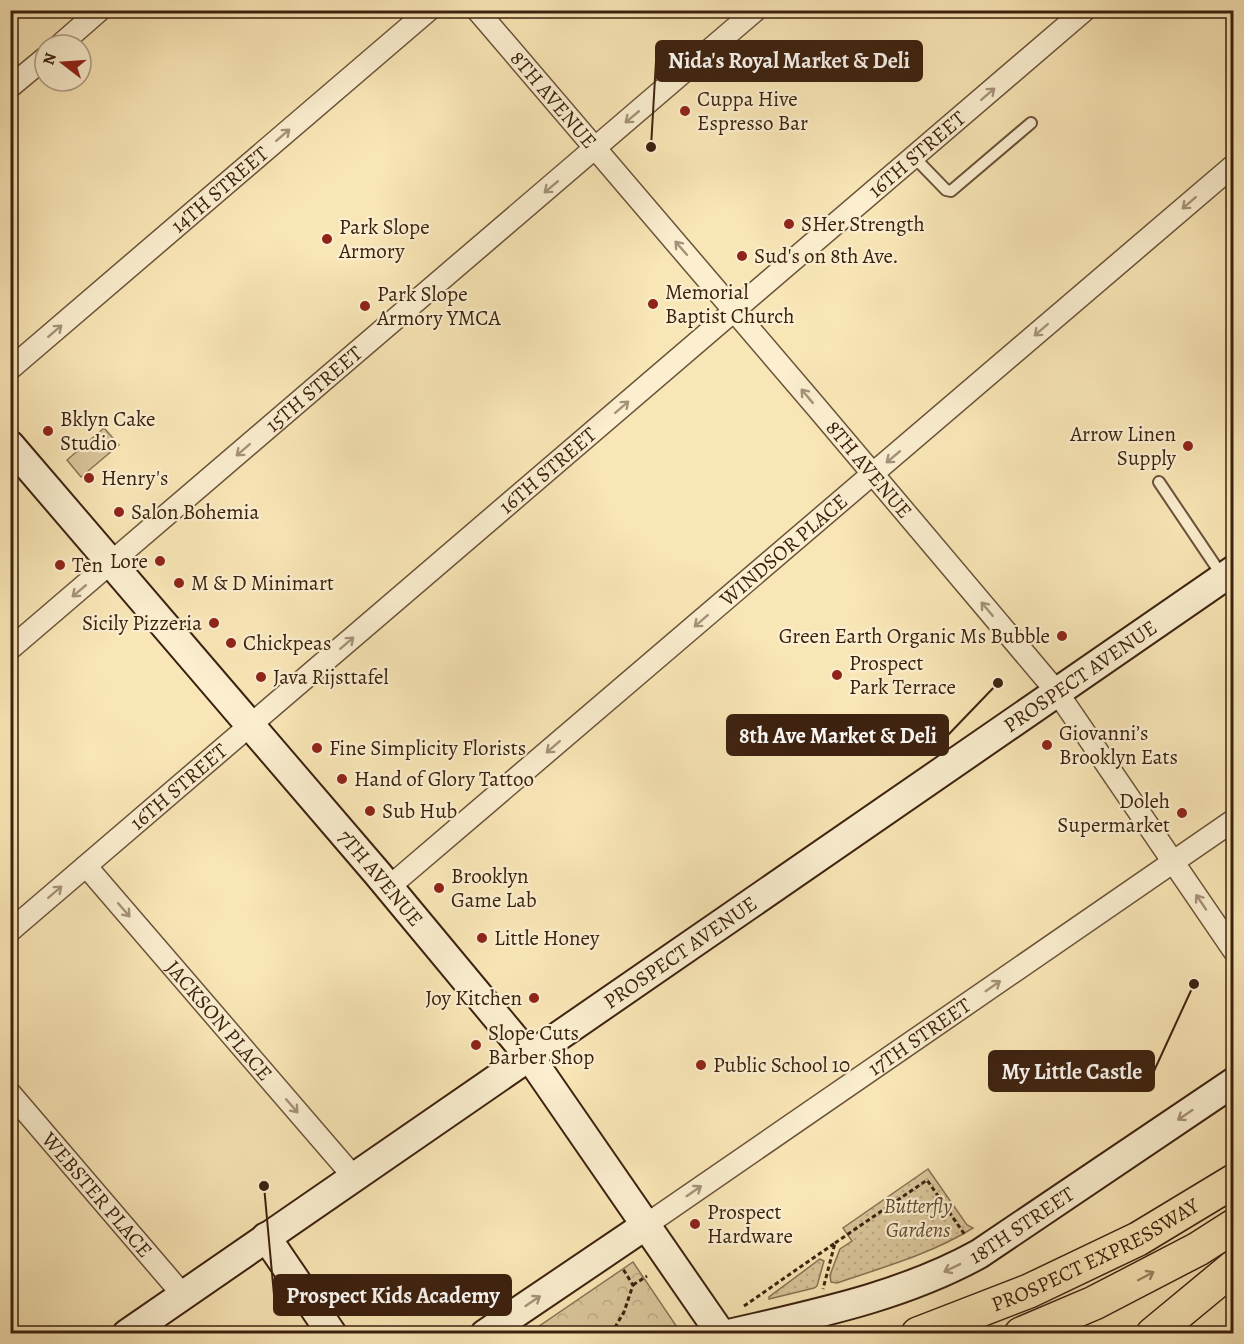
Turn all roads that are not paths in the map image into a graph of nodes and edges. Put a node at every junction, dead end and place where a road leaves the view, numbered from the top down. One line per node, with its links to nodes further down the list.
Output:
1 (100, 10): 6 (street)
2 (429, 10): 14 (street, 14TH STREET, one-way to 2)
3 (477, 10): 10 (street, 8TH AVENUE)
4 (756, 10): 10 (street, 15TH STREET, one-way to 10)
5 (1085, 10): 11 (street, 16TH STREET, one-way to 5)
6 (74, 33)
7 (33, 68): 8 (street)
8 (10, 87)
9 (1031, 123): 11 (lane)
10 (595, 149): 13 (street, 8TH AVENUE, one-way to 10); 18 (street, 15TH STREET, one-way to 18)
11 (914, 157): 13 (street, 16TH STREET)
12 (1233, 165): 16 (street, WINDSOR PLACE, one-way to 16)
13 (735, 311): 16 (street, 8TH AVENUE, one-way to 13); 22 (street, 16TH STREET, one-way to 13)
14 (10, 369)
15 (10, 445): 18 (street, 7TH AVENUE)
16 (873, 473): 21 (street, 8TH AVENUE, one-way to 16); 26 (street, WINDSOR PLACE, one-way to 26)
17 (1159, 482): 19 (lane)
18 (111, 563): 20 (street, 15TH STREET, one-way to 20); 22 (street, 7TH AVENUE)
19 (1228, 573): 21 (street, PROSPECT AVENUE)
20 (10, 649)
21 (1057, 692): 24 (street, 8TH AVENUE); 29 (street, PROSPECT AVENUE)
22 (250, 726): 25 (street, 16TH STREET); 26 (street, 7TH AVENUE)
23 (1233, 820): 24 (street, 17TH STREET)
24 (1173, 861): 28 (street, 8TH AVENUE, one-way to 24); 34 (street, 17TH STREET, one-way to 24)
25 (86, 866): 27 (street, 16TH STREET, one-way to 25); 32 (street, JACKSON PLACE, one-way to 32)
26 (389, 887): 29 (street, 7TH AVENUE)
27 (10, 931)
28 (1233, 951)
29 (529, 1056): 32 (street, PROSPECT AVENUE); 34 (street, 7TH AVENUE)
30 (1233, 1082): 40 (street, 18TH STREET, one-way to 40)
31 (10, 1093): 38 (street, WEBSTER PLACE)
32 (352, 1176): 36 (street, PROSPECT AVENUE)
33 (1233, 1181): 45 (highway, PROSPECT EXPRESSWAY)
34 (646, 1225): 43 (street, 17TH STREET, one-way to 34); 44 (street, 7TH AVENUE)
35 (1233, 1226): 46 (highway, PROSPECT EXPRESSWAY, one-way to 35)
36 (266, 1237): 38 (street, PROSPECT AVENUE); 42 (street)
37 (1233, 1267): 47 (highway)
38 (183, 1295): 41 (street, PROSPECT AVENUE)
39 (734, 1322): 40 (street, 18TH STREET)
40 (786, 1327)
41 (127, 1334)
42 (332, 1334)
43 (485, 1334)
44 (721, 1334)
45 (918, 1334)
46 (1021, 1334)
47 (1154, 1334)

